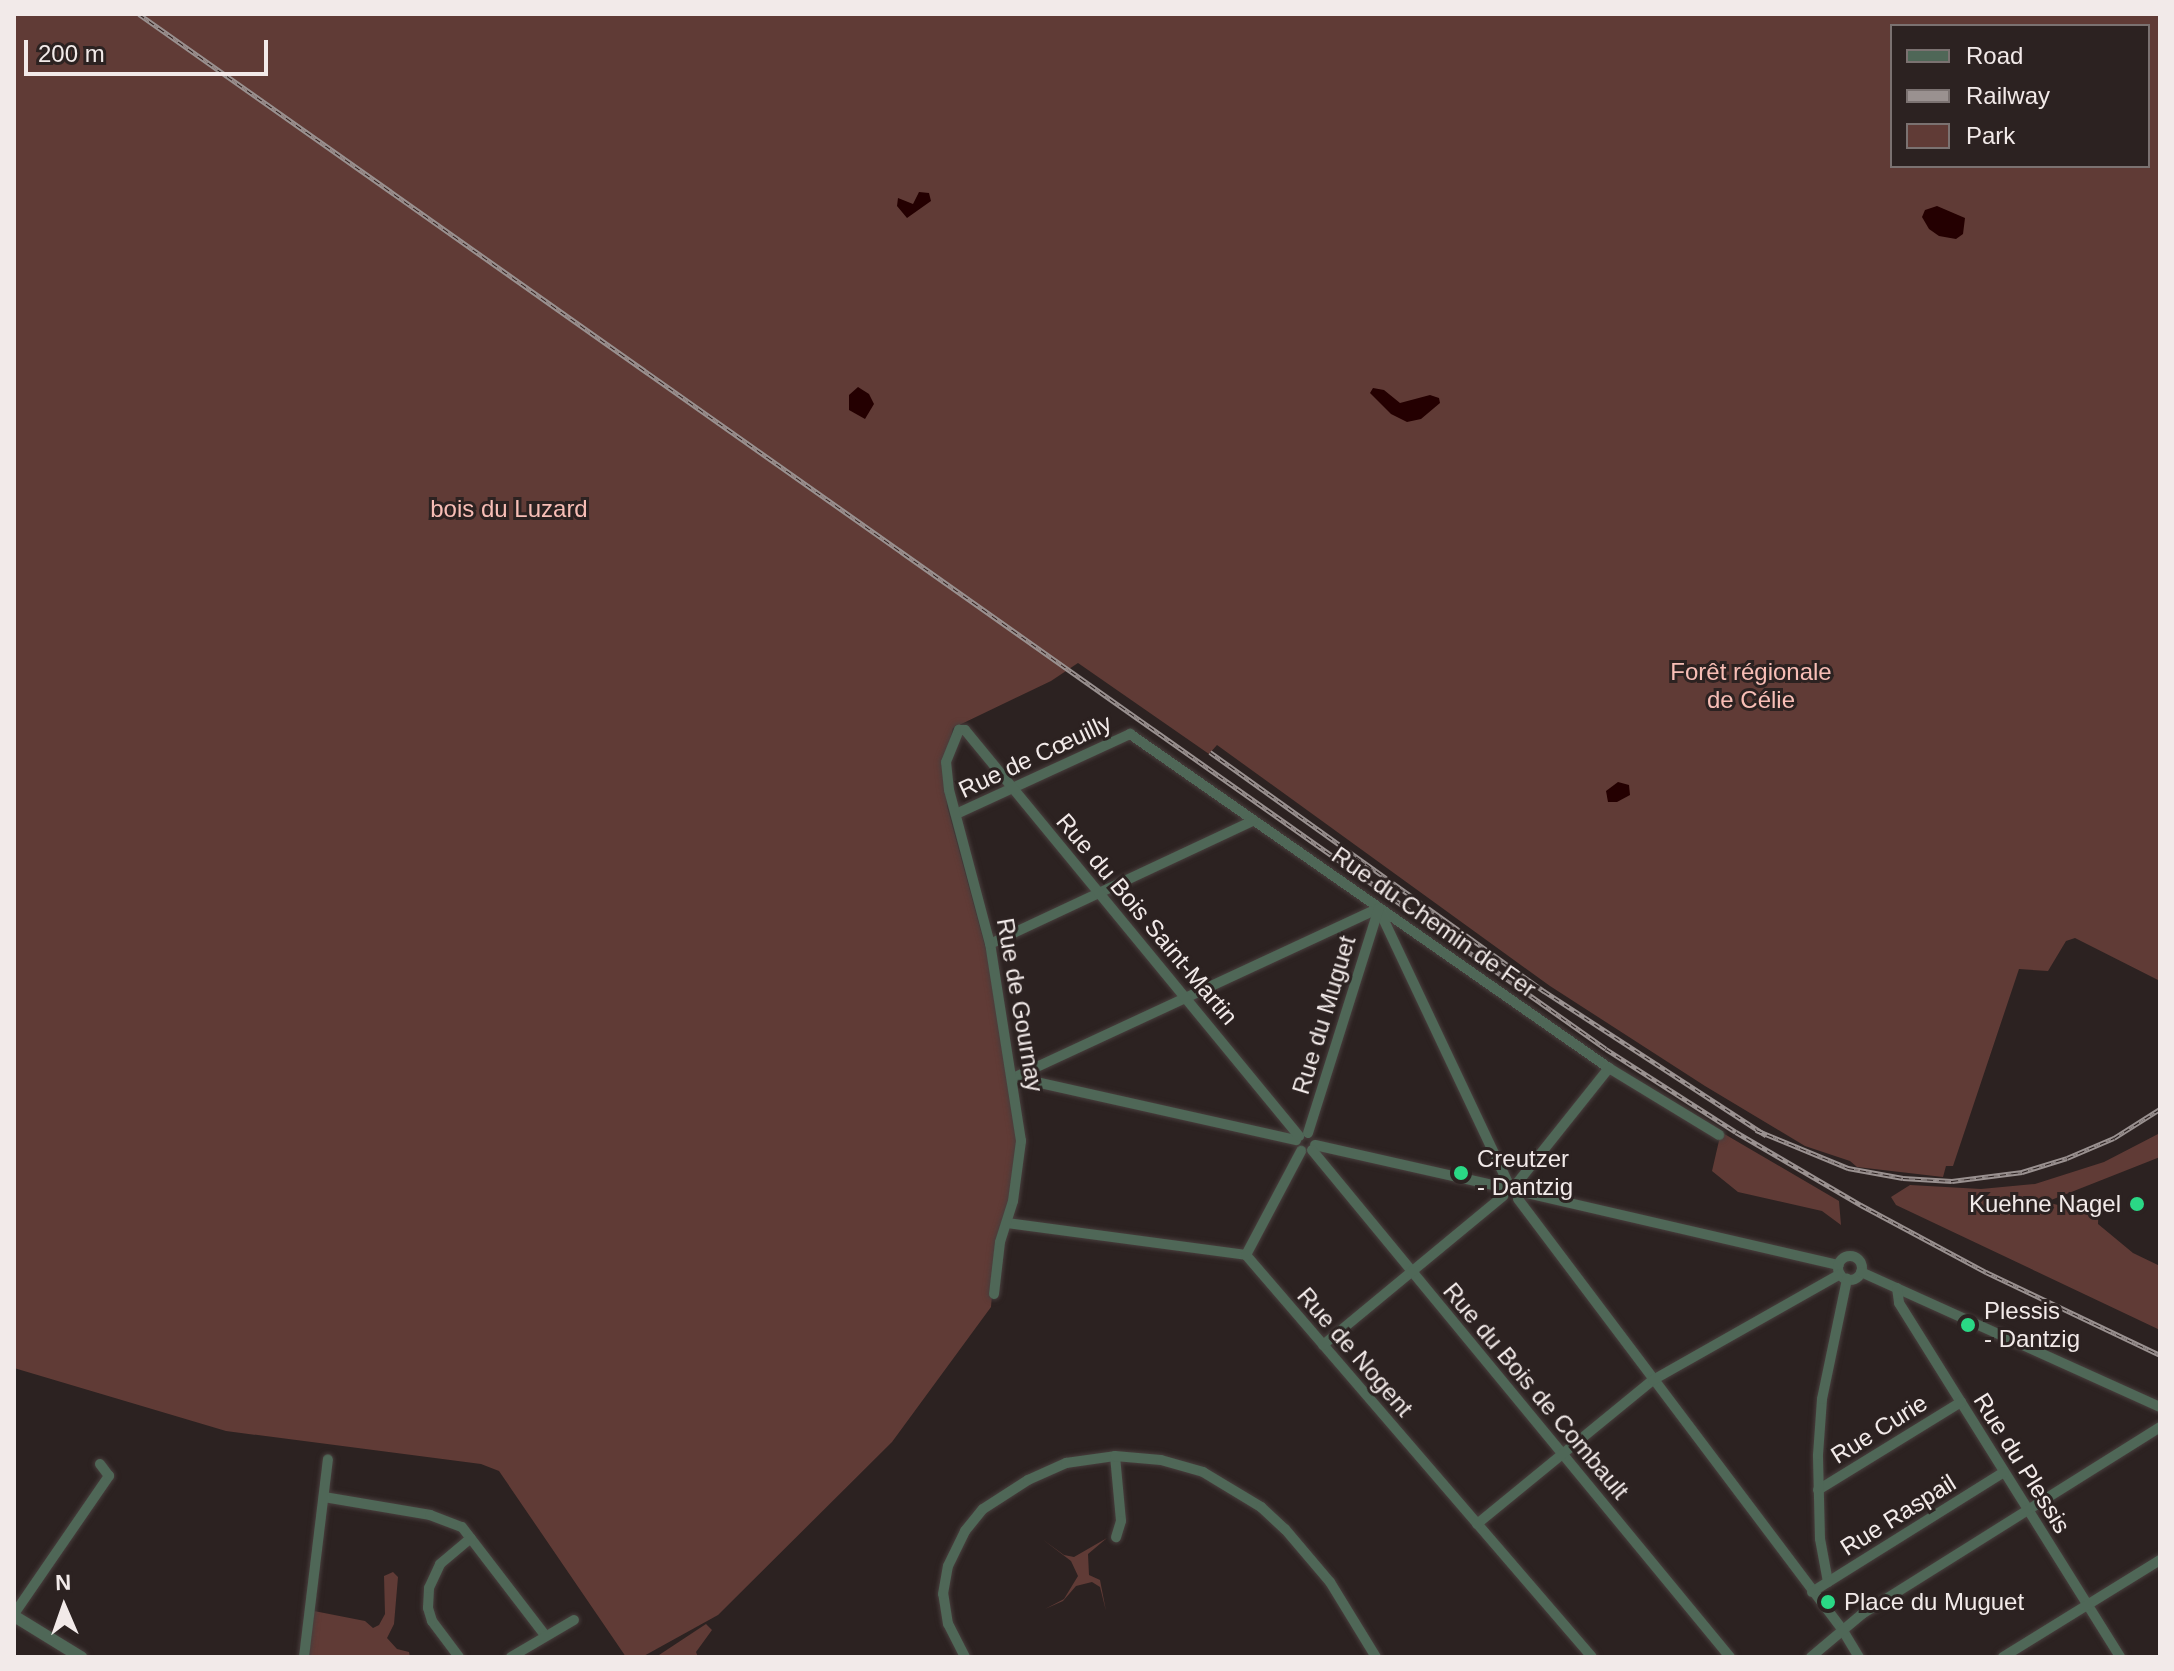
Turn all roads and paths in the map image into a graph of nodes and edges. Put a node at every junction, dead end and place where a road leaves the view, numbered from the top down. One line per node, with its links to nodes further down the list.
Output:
1 (962, 729): 3 (street, Rue du Bois Saint-Martin); 4 (street, Rue de Gournay)
2 (1130, 734): 3 (street, Rue de Cœuilly); 5 (street, Rue du Chemin de Fer)
3 (1013, 788): 4 (street, Rue de Cœuilly); 6 (street, Rue du Bois Saint-Martin)
4 (956, 814): 8 (street, Rue de Gournay)
5 (1253, 821): 6 (street); 7 (street, Rue du Chemin de Fer)
6 (1099, 893): 8 (street); 9 (street, Rue du Bois Saint-Martin)
7 (1379, 908): 9 (street); 10 (street, Rue du Chemin de Fer); 13 (street, Rue du Muguet); 15 (street)
8 (990, 944): 11 (street, Rue de Gournay)
9 (1186, 998): 11 (street); 13 (street, Rue du Bois Saint-Martin)
10 (1609, 1068): 12 (street, Rue du Chemin de Fer); 15 (street)
11 (1016, 1078): 13 (street); 16 (street, Rue de Gournay)
12 (1719, 1135)
13 (1301, 1137): 14 (street); 14 (street)
14 (1309, 1149): 15 (street); 17 (street); 19 (street, Rue du Bois de Combault)
15 (1512, 1189): 19 (street); 20 (street); 24 (street)
16 (1007, 1223): 17 (street); 22 (street, Rue de Gournay)
17 (1246, 1255): 23 (street, Rue de Nogent)
18 (1861, 1272): 20 (street); 20 (street); 21 (street)
19 (1413, 1273): 23 (street); 28 (street, Rue du Bois de Combault)
20 (1842, 1273): 24 (street); 33 (street)
21 (1897, 1288): 25 (street, Rue du Plessis); 26 (street)
22 (994, 1294)
23 (1323, 1345): 36 (street, Rue de Nogent)
24 (1653, 1380): 28 (street); 41 (street)
25 (1961, 1402): 32 (street, Rue du Plessis); 33 (street, Rue Curie)
26 (2160, 1407)
27 (2160, 1427): 35 (street)
28 (1561, 1453): 36 (street); 54 (street, Rue du Bois de Combault)
29 (1115, 1456): 37 (street); 51 (street); 52 (street)
30 (328, 1459): 34 (street)
31 (100, 1464): 43 (street)
32 (2004, 1472): 35 (street, Rue du Plessis); 40 (street, Rue Raspail)
33 (1818, 1490): 40 (street)
34 (324, 1497): 38 (street); 48 (street)
35 (2027, 1510): 42 (street, Rue du Plessis); 45 (street)
36 (1477, 1524): 53 (street, Rue de Nogent)
37 (1116, 1537)
38 (471, 1538): 46 (street); 49 (street)
39 (2160, 1560): 42 (street)
40 (1828, 1582): 41 (street, Rue Raspail)
41 (1812, 1592): 45 (street)
42 (2088, 1605): 57 (street); 58 (street, Rue du Plessis)
43 (14, 1615): 47 (street)
44 (574, 1620): 46 (street)
45 (1842, 1629): 55 (street); 56 (street)
46 (545, 1635): 50 (street)
47 (81, 1657)
48 (304, 1657)
49 (459, 1657)
50 (511, 1657)
51 (965, 1657)
52 (1376, 1657)
53 (1592, 1657)
54 (1730, 1657)
55 (1811, 1657)
56 (1859, 1657)
57 (2003, 1657)
58 (2120, 1657)

